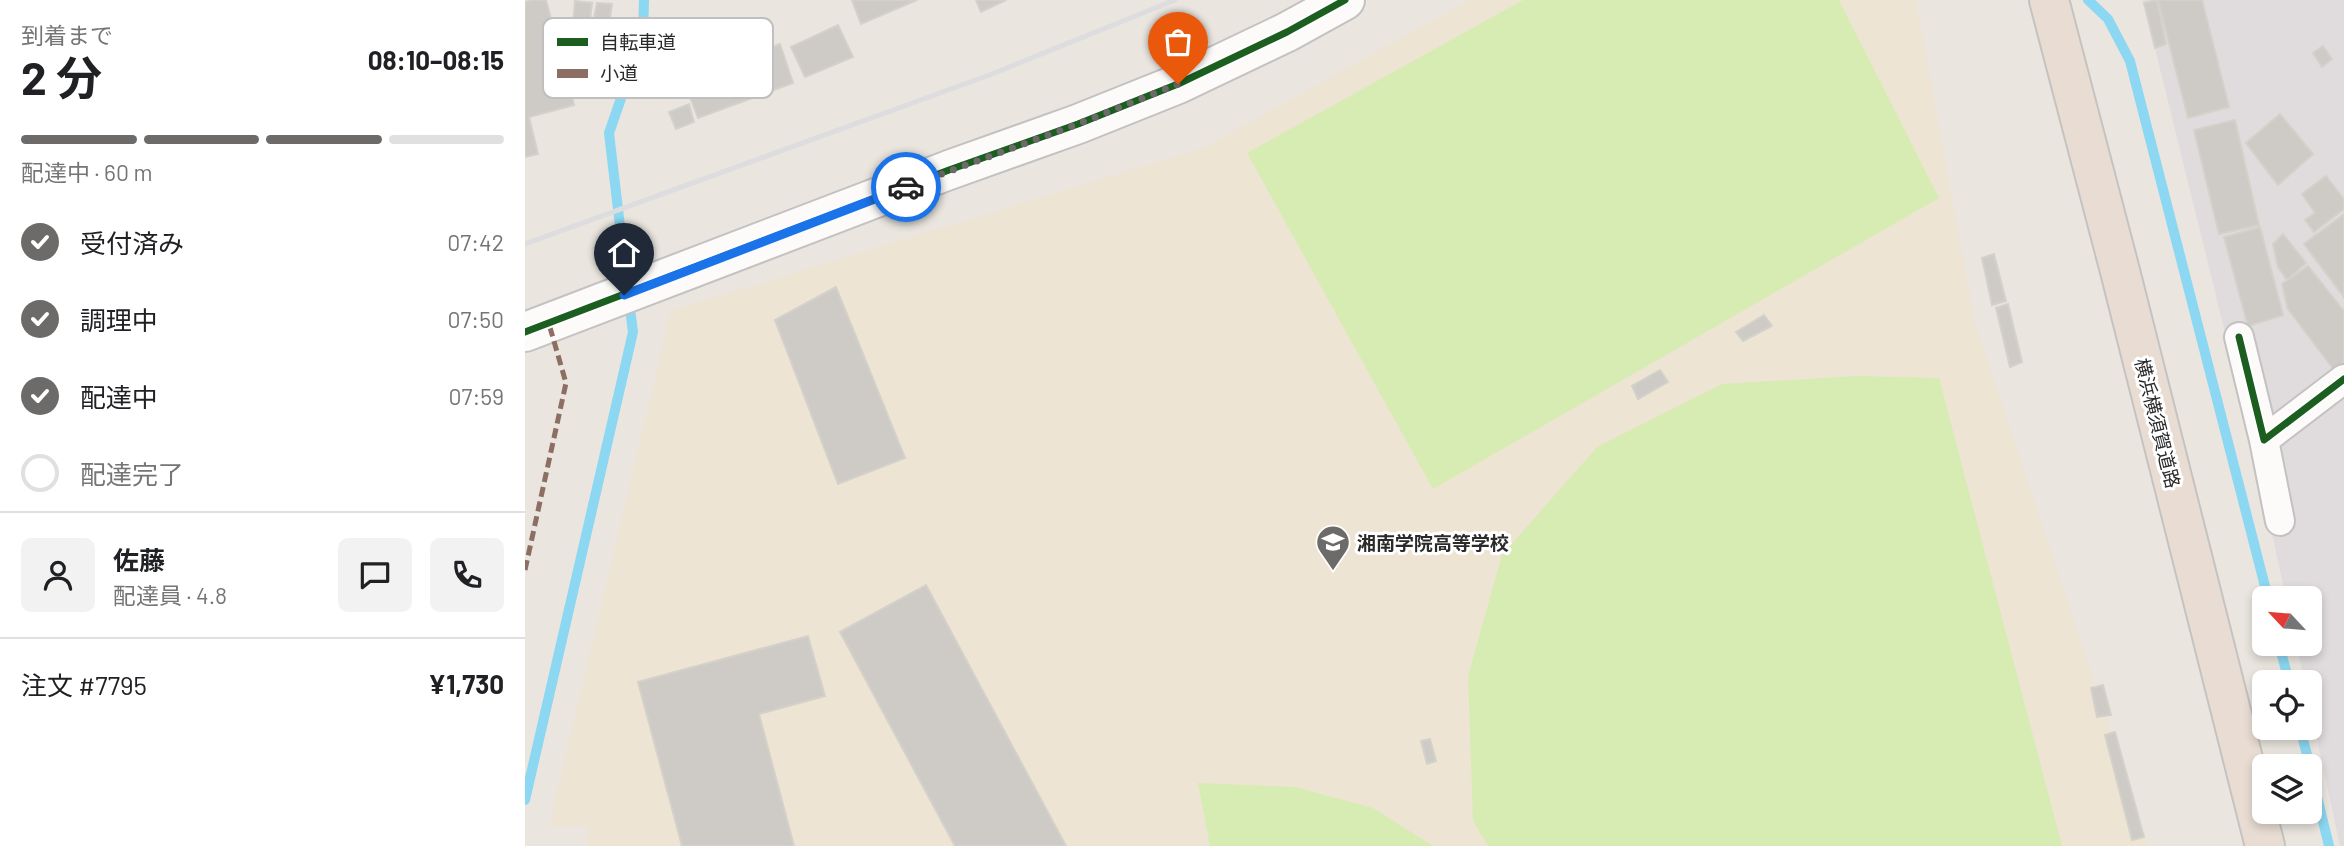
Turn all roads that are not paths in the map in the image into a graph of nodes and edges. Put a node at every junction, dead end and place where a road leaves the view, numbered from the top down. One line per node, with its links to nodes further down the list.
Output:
1 (1345, 0): 4 (street)
2 (2049, 0): 11 (highway, 横浜横須賀道路)
3 (2076, 0): 9 (highway, 横浜横須賀道路)
4 (525, 332)
5 (2239, 337): 7 (street)
6 (2344, 379): 7 (street)
7 (2264, 440): 8 (street)
8 (2280, 521)
9 (2267, 754)
10 (2285, 824): 12 (highway)
11 (2265, 846)
12 (2290, 846)

